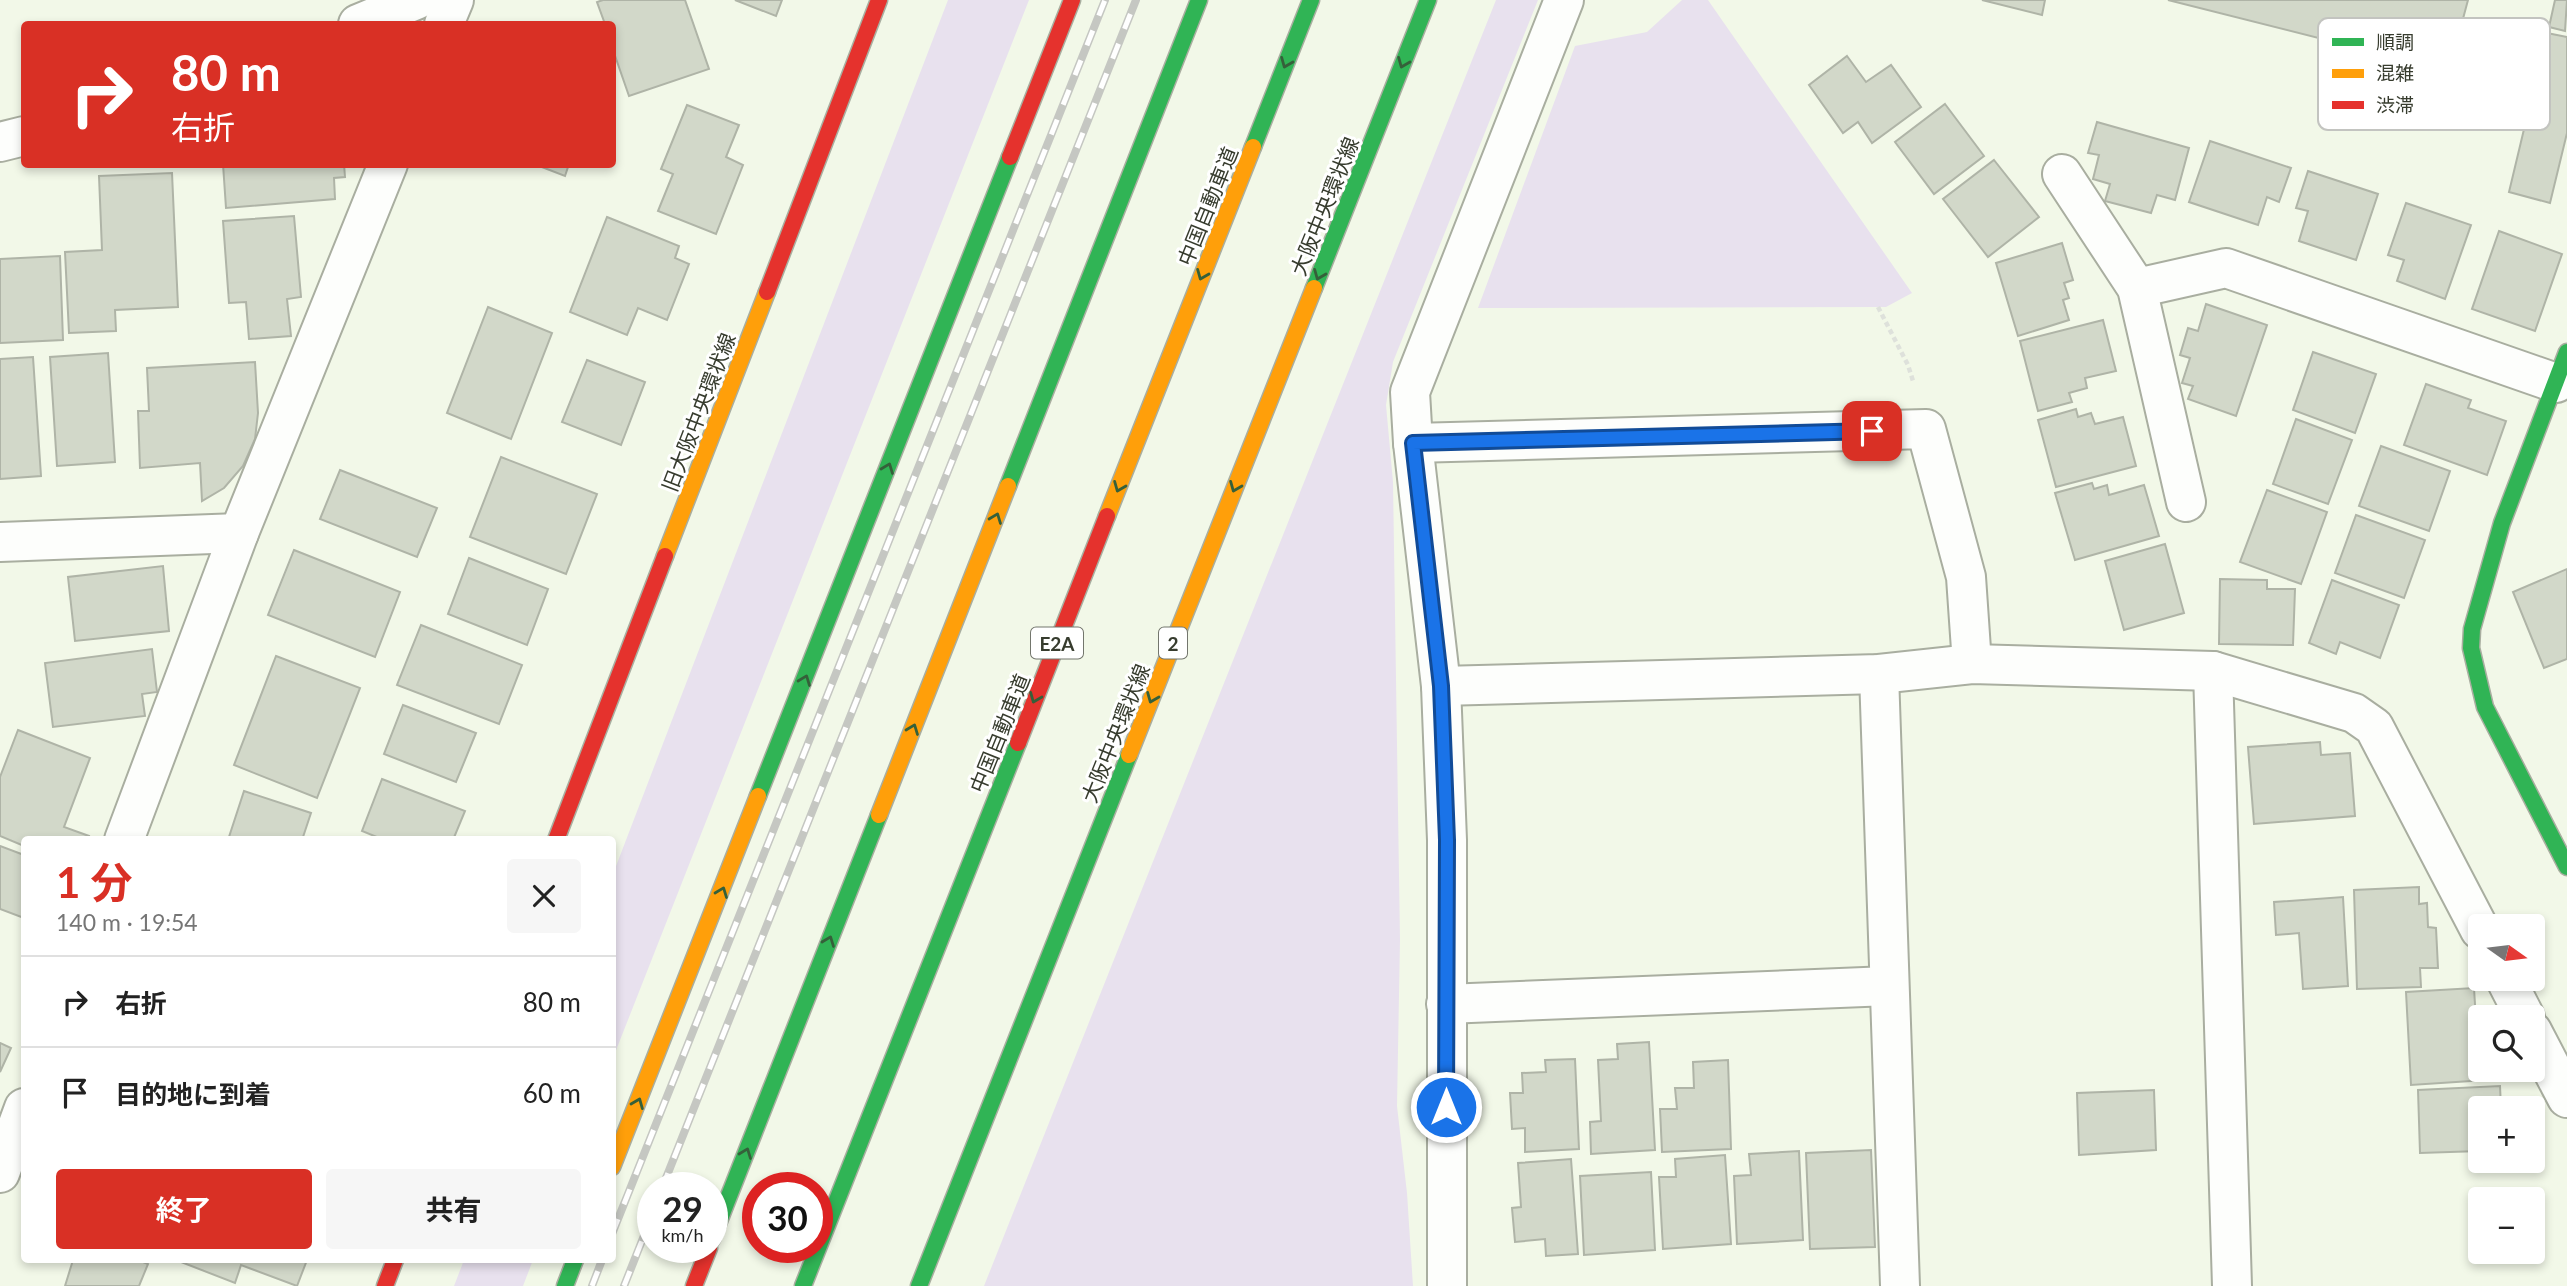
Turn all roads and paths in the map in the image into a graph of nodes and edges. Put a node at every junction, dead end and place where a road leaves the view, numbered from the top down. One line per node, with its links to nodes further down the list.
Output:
1 (416, 0): 9 (street)
2 (454, 0): 10 (street)
3 (879, 0): 28 (main road, 旧大阪中央環状線)
4 (1072, 0): 36 (main road, one-way to 4)
5 (1199, 0): 38 (main road, one-way to 5)
6 (1311, 0): 45 (main road, 中国自動車道 / E2A, one-way to 45)
7 (1428, 0): 46 (main road, 大阪中央環状線 / 2, one-way to 46)
8 (1564, 0): 19 (street)
9 (365, 21)
10 (445, 21)
11 (21, 136): 12 (street)
12 (0, 142)
13 (386, 168): 21 (street)
14 (2062, 174): 15 (street)
15 (2137, 288): 17 (street); 20 (street)
16 (1878, 307): 18 (path)
17 (2561, 367): 29 (main road)
18 (1926, 429): 19 (street); 23 (street)
19 (1413, 443): 26 (street)
20 (2186, 502)
21 (239, 533): 22 (street); 27 (street)
22 (0, 542)
23 (1972, 664): 24 (street); 25 (street)
24 (2213, 671): 30 (street); 49 (street)
25 (1879, 674): 26 (street); 31 (street)
26 (1441, 686): 32 (street)
27 (125, 836)
28 (558, 836)
29 (2567, 867)
30 (2472, 914)
31 (1889, 986): 32 (street); 48 (street)
32 (1446, 1004): 47 (street)
33 (2545, 1056): 34 (street)
34 (2567, 1098)
35 (21, 1116): 37 (street)
36 (616, 1157)
37 (1, 1167)
38 (728, 1198)
39 (394, 1263): 42 (main road)
40 (574, 1263): 43 (main road)
41 (703, 1263): 44 (main road)
42 (385, 1286)
43 (565, 1286)
44 (694, 1286)
45 (803, 1286)
46 (919, 1286)
47 (1447, 1286)
48 (1900, 1286)
49 (2232, 1286)

